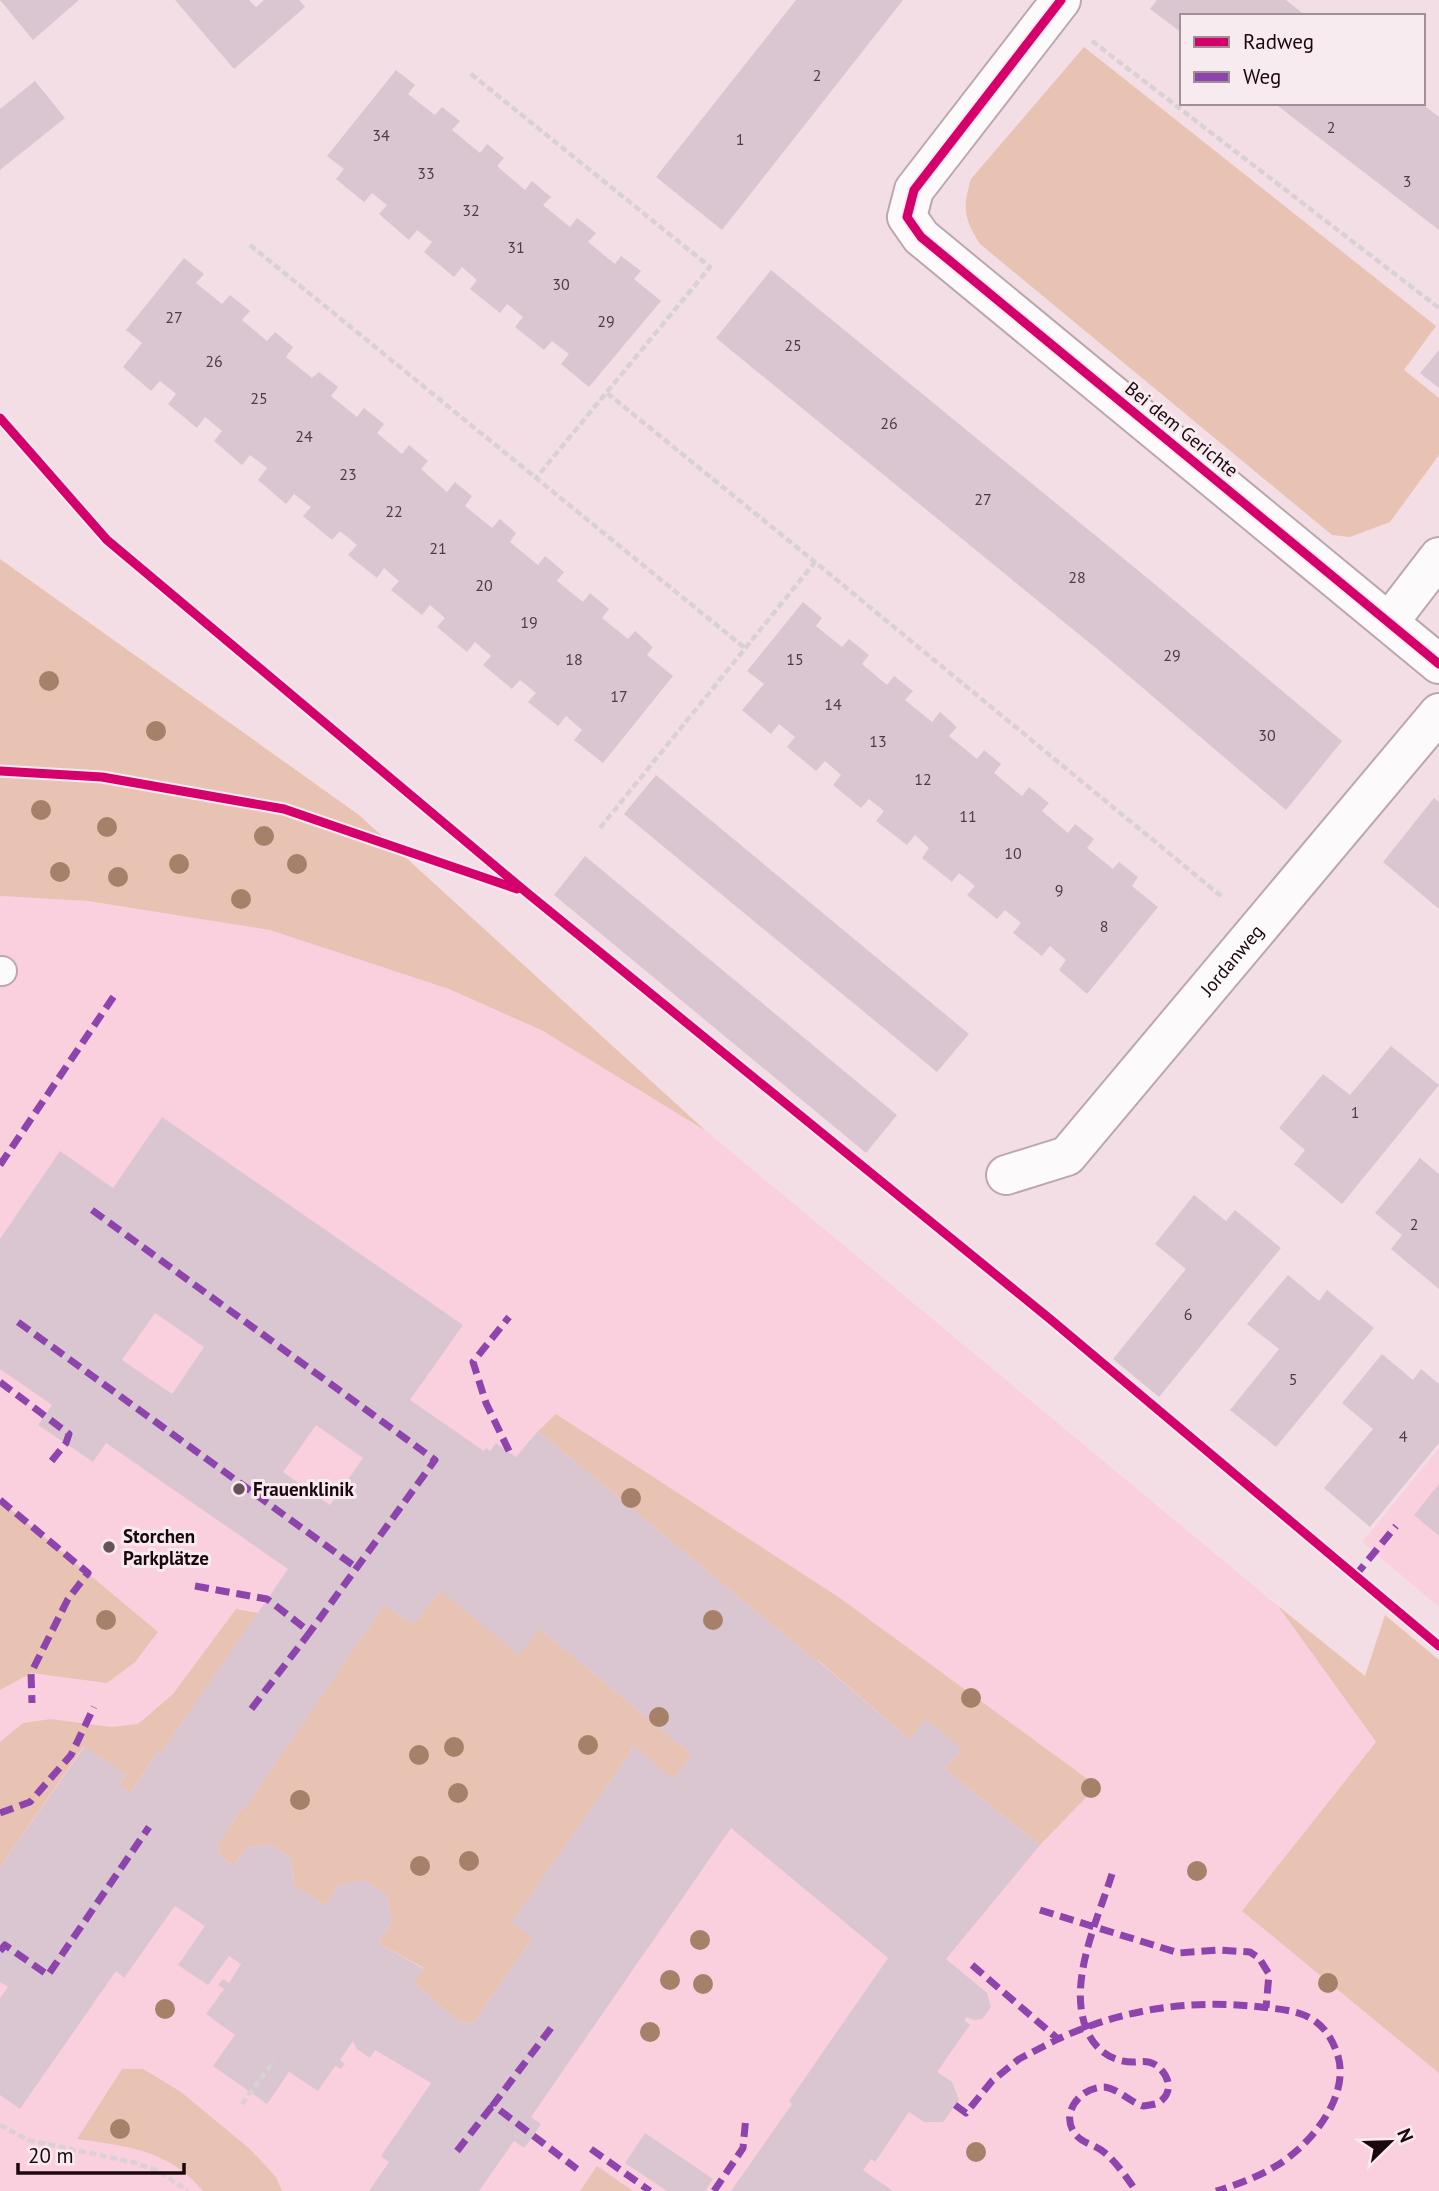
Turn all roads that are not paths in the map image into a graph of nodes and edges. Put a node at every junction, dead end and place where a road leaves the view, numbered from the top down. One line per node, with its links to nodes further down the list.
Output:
1 (1057, 4): 3 (street, Bei dem Gerichte)
2 (1439, 557): 3 (street)
3 (1390, 621): 4 (street, Bei dem Gerichte)
4 (1439, 664)
5 (1439, 713): 6 (street, Jordanweg)
6 (1006, 1175)

